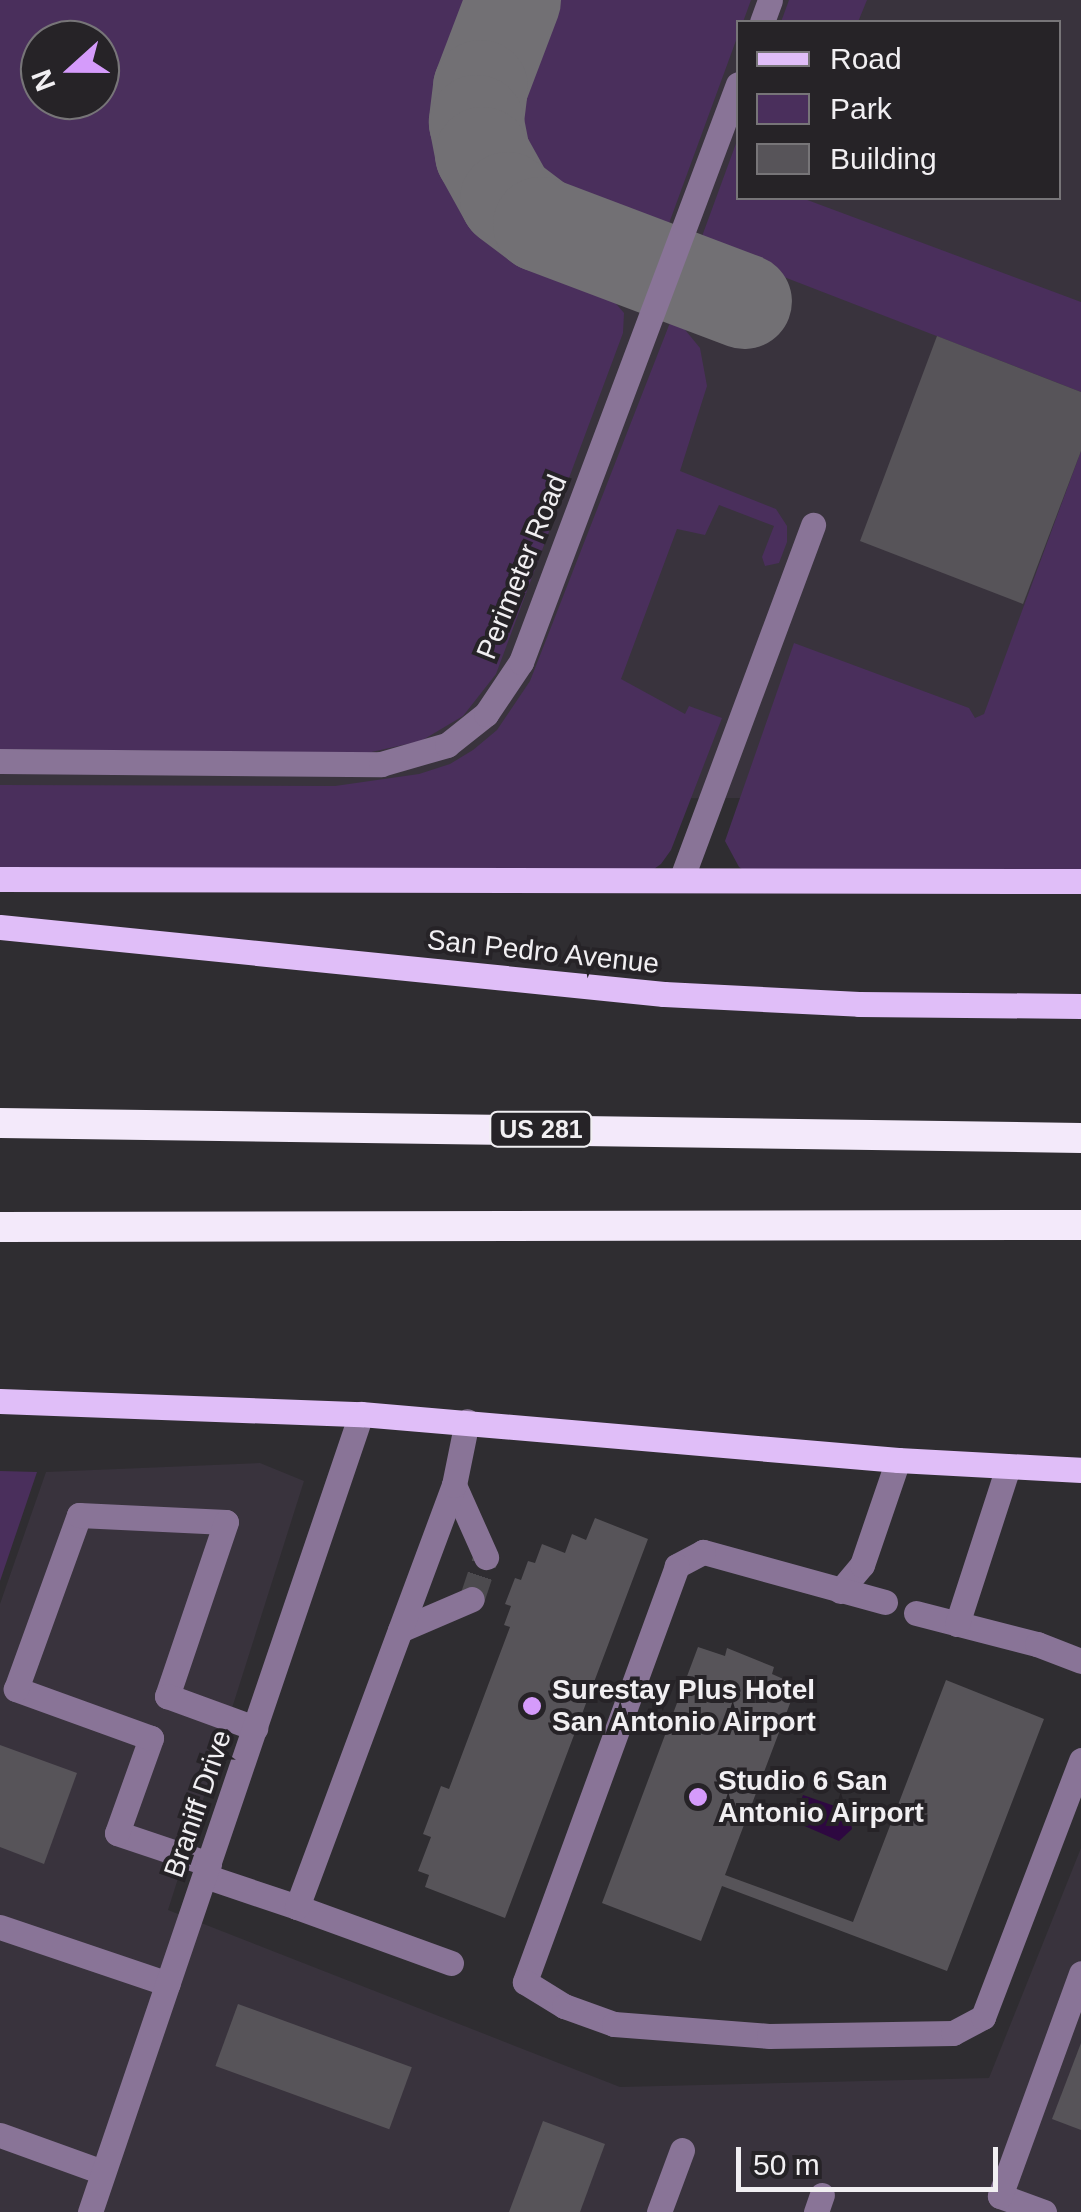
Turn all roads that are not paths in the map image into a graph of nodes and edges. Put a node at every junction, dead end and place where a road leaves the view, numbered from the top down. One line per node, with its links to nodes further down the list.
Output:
1 (736, 89): 3 (street, Perimeter Road)
2 (813, 524): 5 (street)
3 (0, 760)
4 (0, 879): 5 (main road)
5 (681, 880): 6 (main road)
6 (1081, 881)
7 (0, 927): 8 (main road, San Pedro Avenue)
8 (1081, 1006)
9 (0, 1123): 10 (highway, US 281)
10 (1081, 1138)
11 (1081, 1225): 12 (highway)
12 (0, 1227)
13 (0, 1401): 14 (main road)
14 (361, 1414): 15 (main road); 29 (street, Braniff Drive)
15 (467, 1422): 16 (main road); 19 (street)
16 (898, 1460): 17 (main road); 21 (street)
17 (1008, 1467): 18 (main road); 25 (street)
18 (1081, 1470)
19 (454, 1485): 20 (street); 26 (street)
20 (486, 1557)
21 (840, 1591): 23 (street); 31 (street)
22 (472, 1599): 26 (street)
23 (884, 1602)
24 (916, 1612): 25 (street)
25 (957, 1624): 27 (street)
26 (400, 1630): 33 (street)
27 (1081, 1661)
28 (167, 1696): 29 (street); 30 (street); 30 (street)
29 (255, 1728): 32 (street, Braniff Drive)
30 (150, 1738): 32 (street)
31 (1081, 1760)
32 (207, 1870): 33 (street); 37 (street, Braniff Drive)
33 (297, 1907): 35 (street)
34 (0, 1927): 37 (street)
35 (451, 1963)
36 (1081, 1973): 43 (street)
37 (168, 1984): 40 (street, Braniff Drive)
38 (0, 2135): 40 (street)
39 (682, 2150): 42 (street)
40 (103, 2172): 41 (street, Braniff Drive)
41 (90, 2212)
42 (658, 2212)
43 (1044, 2212)

